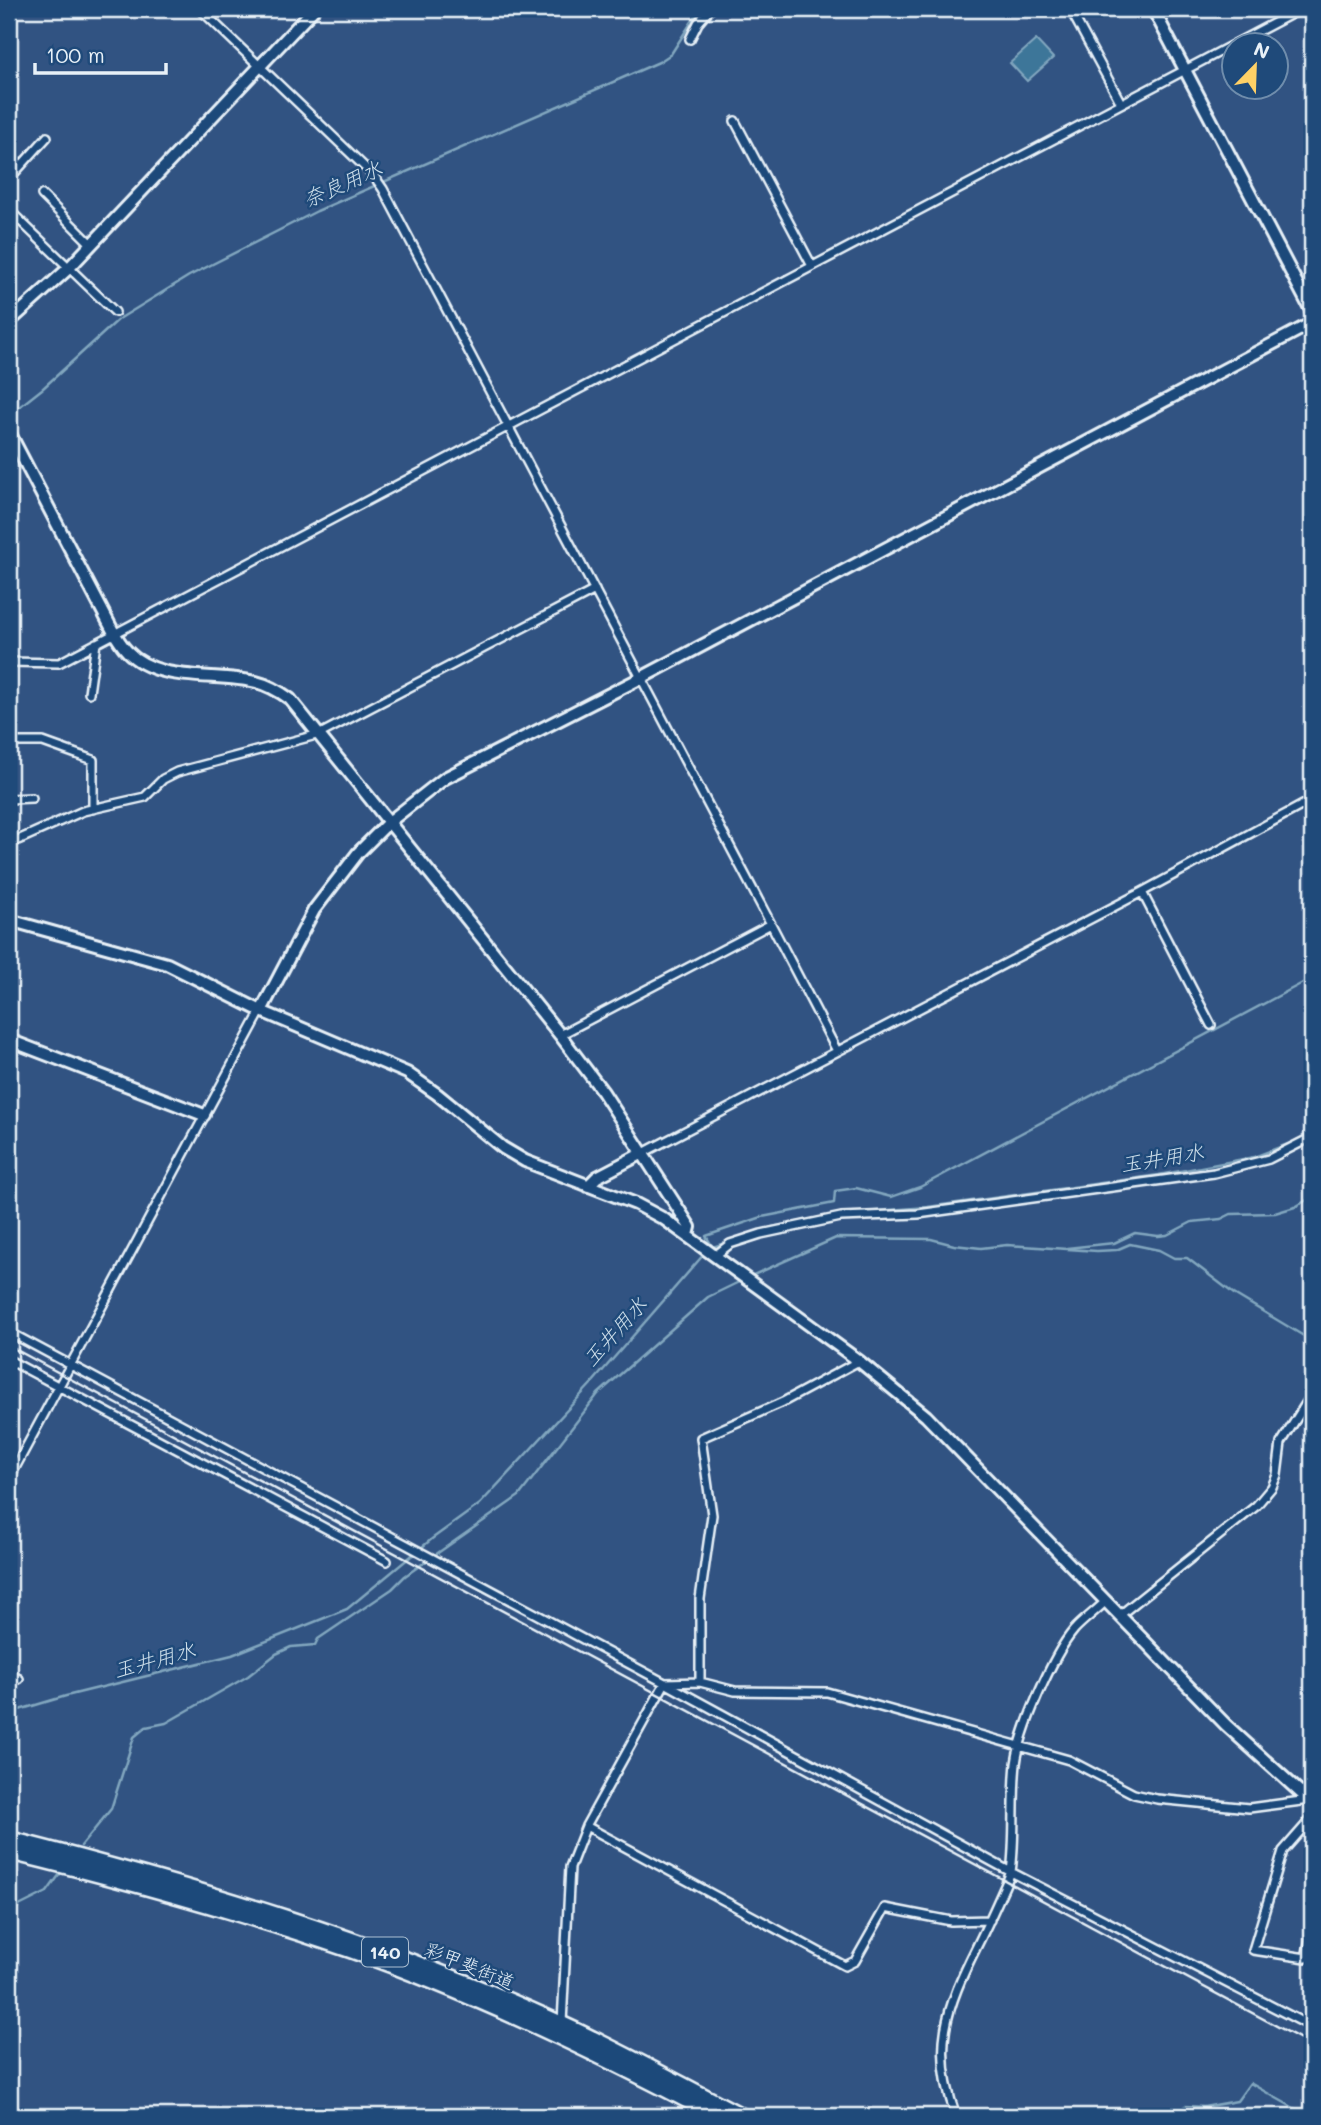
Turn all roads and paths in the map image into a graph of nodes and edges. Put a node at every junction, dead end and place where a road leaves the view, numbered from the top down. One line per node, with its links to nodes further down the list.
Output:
1 (200, 9): 8 (street)
2 (314, 9): 8 (street)
3 (710, 9): 7 (street)
4 (1070, 9): 10 (street)
5 (1153, 9): 9 (street)
6 (1301, 9): 9 (street)
7 (690, 39)
8 (259, 67): 16 (street); 25 (street)
9 (1185, 69): 10 (street); 21 (street)
10 (1121, 103): 17 (street)
11 (735, 121): 17 (street)
12 (47, 137): 13 (street)
13 (9, 179)
14 (41, 195): 16 (street)
15 (9, 210): 18 (street)
16 (91, 244): 18 (street)
17 (812, 266): 25 (street)
18 (69, 268): 20 (street); 22 (street)
19 (9, 306): 22 (street)
20 (115, 312)
21 (1312, 312)
22 (18, 315): 23 (street)
23 (9, 323)
24 (1312, 323): 31 (street)
25 (508, 426): 27 (street); 28 (street)
26 (9, 432): 28 (street)
27 (595, 590): 31 (street); 33 (street)
28 (114, 633): 29 (street); 33 (street)
29 (96, 643): 30 (street); 32 (street)
30 (9, 662)
31 (640, 678): 39 (street); 43 (street)
32 (89, 693)
33 (320, 734): 38 (street); 39 (street)
34 (9, 742): 38 (street)
35 (32, 798): 36 (street)
36 (9, 799)
37 (1312, 800): 41 (street)
38 (93, 809): 40 (street)
39 (389, 822): 44 (street); 46 (street)
40 (9, 844)
41 (1142, 892): 45 (street); 48 (street)
42 (9, 920): 44 (street)
43 (771, 924): 46 (street); 48 (street)
44 (261, 1011): 49 (street); 52 (street)
45 (1211, 1025)
46 (560, 1035): 51 (street)
47 (9, 1040): 49 (street)
48 (836, 1051): 51 (street)
49 (204, 1115): 58 (street)
50 (1312, 1138): 54 (street)
51 (643, 1153): 52 (street); 53 (street)
52 (588, 1186): 53 (street)
53 (688, 1235): 54 (street)
54 (714, 1254): 57 (street)
55 (9, 1332): 58 (street)
56 (9, 1360): 59 (street)
57 (859, 1361): 63 (street); 67 (street)
58 (70, 1365): 59 (street); 68 (street)
59 (58, 1387): 61 (street); 62 (street)
60 (1312, 1394): 64 (street)
61 (9, 1479)
62 (387, 1561)
63 (1106, 1601): 64 (street); 69 (street)
64 (1120, 1615): 70 (street)
65 (9, 1673): 66 (street)
66 (19, 1679)
67 (700, 1682): 68 (street); 69 (street)
68 (665, 1683): 72 (street); 75 (street)
69 (1019, 1745): 70 (street); 75 (street)
70 (1311, 1801)
71 (1312, 1818): 78 (street)
72 (586, 1826): 77 (street); 80 (street)
73 (9, 1839): 76 (highway, 彩甲斐街道 / 140)
74 (9, 1852): 76 (highway, 彩甲斐街道 / 140)
75 (1011, 1872): 77 (street); 79 (street)
76 (217, 1901): 80 (highway, 彩甲斐街道 / 140)
77 (989, 1920): 83 (street)
78 (1312, 1929)
79 (1312, 2026)
80 (561, 2030): 81 (highway, 彩甲斐街道 / 140); 82 (highway, 彩甲斐街道 / 140)
81 (717, 2116)
82 (742, 2116)
83 (956, 2116)

